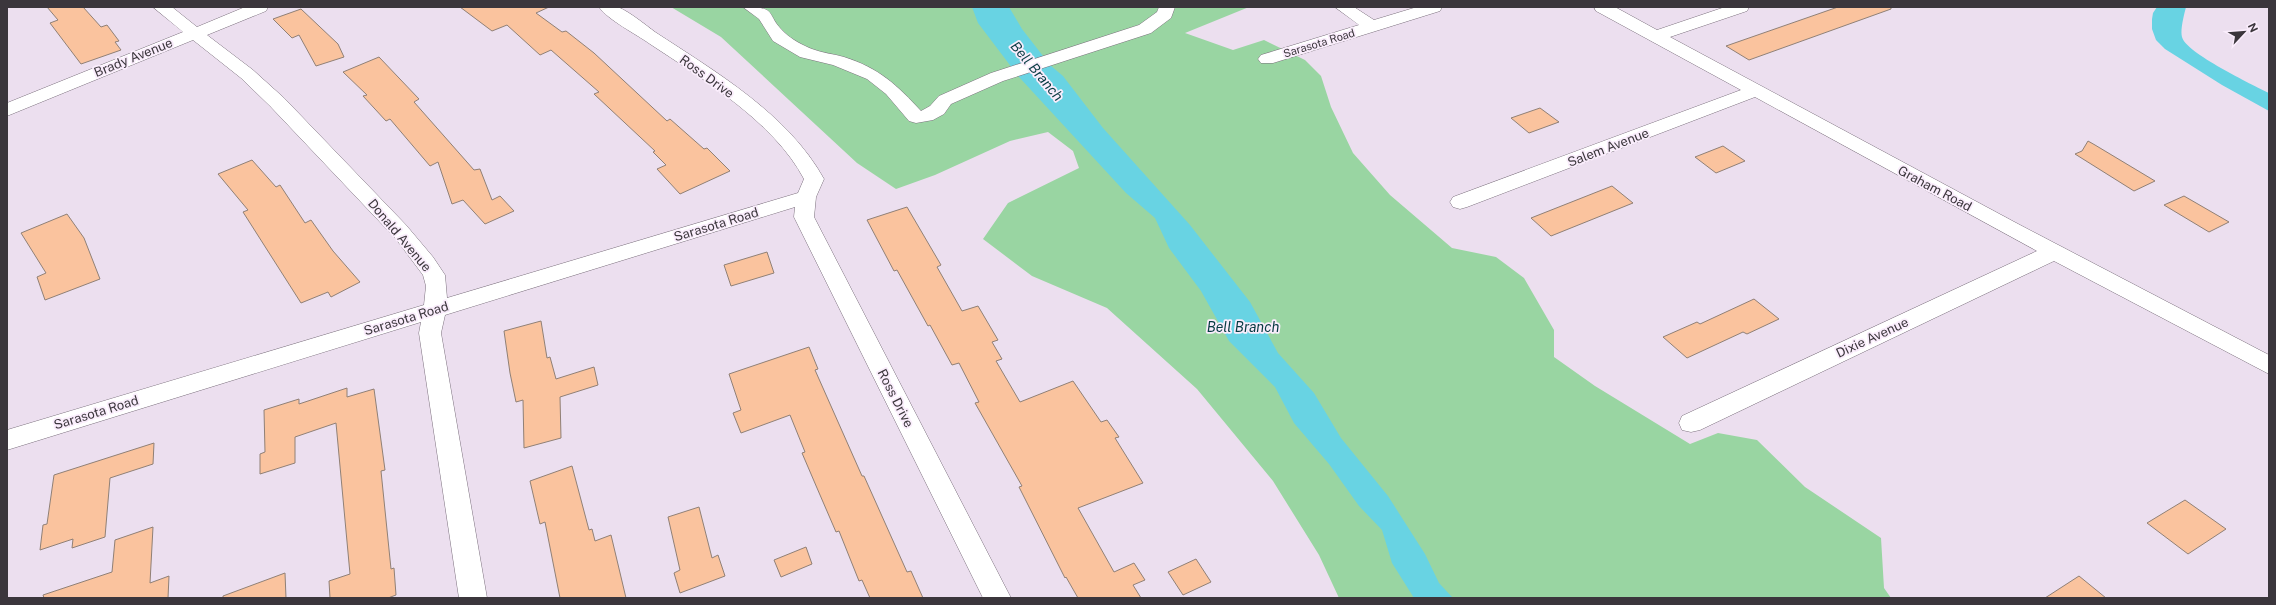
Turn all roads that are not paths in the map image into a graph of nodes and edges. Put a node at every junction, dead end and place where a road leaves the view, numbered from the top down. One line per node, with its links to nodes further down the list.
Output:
1 (161, 7): 11 (street, Donald Avenue)
2 (260, 7): 11 (street, Brady Avenue)
3 (607, 7): 16 (street, Ross Drive)
4 (751, 7): 5 (street)
5 (1167, 7)
6 (1343, 7): 10 (street)
7 (1434, 7): 10 (street)
8 (1602, 7): 12 (street, Graham Road)
9 (1741, 7): 12 (street)
10 (1372, 26): 13 (street, Sarasota Road)
11 (194, 33): 15 (street, Brady Avenue); 19 (street, Donald Avenue)
12 (1655, 36): 14 (street, Graham Road)
13 (1267, 59)
14 (1755, 91): 17 (street, Salem Avenue); 18 (street, Graham Road)
15 (7, 110)
16 (806, 197): 19 (street, Sarasota Road); 24 (street, Ross Drive)
17 (1460, 202)
18 (2054, 252): 20 (street, Graham Road); 21 (street, Dixie Avenue)
19 (435, 309): 22 (street, Sarasota Road); 23 (street, Donald Avenue)
20 (2269, 366)
21 (1691, 423)
22 (7, 440)
23 (473, 598)
24 (997, 598)

